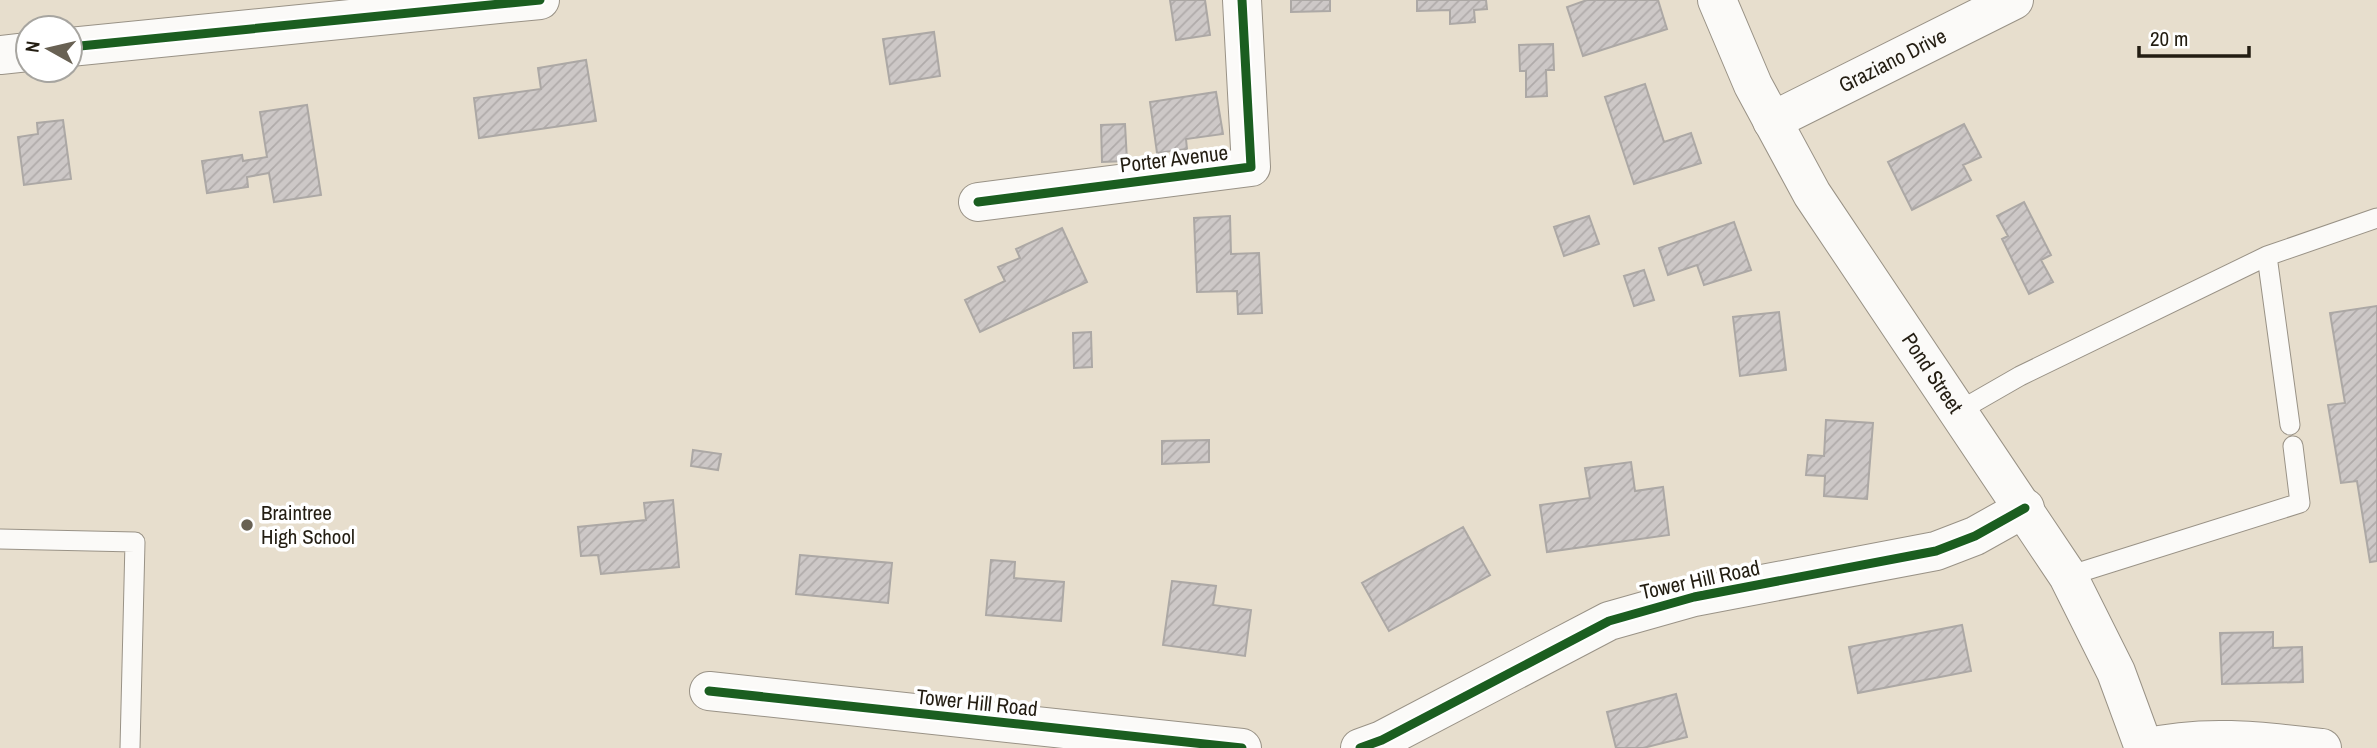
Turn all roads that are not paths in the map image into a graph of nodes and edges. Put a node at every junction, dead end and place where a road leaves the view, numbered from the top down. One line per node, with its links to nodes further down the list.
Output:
1 (540, 0): 5 (street)
2 (1242, 0): 7 (street, Porter Avenue)
3 (1717, 0): 6 (street, Pond Street)
4 (2014, 0): 6 (street, Graziano Drive)
5 (84, 46)
6 (1772, 121): 10 (street, Pond Street)
7 (978, 202)
8 (2377, 218): 9 (lane)
9 (2267, 256): 10 (lane); 11 (lane)
10 (1959, 411): 13 (street, Pond Street)
11 (2290, 425)
12 (2293, 446): 15 (lane)
13 (2025, 508): 15 (street, Pond Street); 19 (street, Tower Hill Road)
14 (0, 539): 17 (lane)
15 (2068, 576): 20 (street, Pond Street)
16 (709, 691): 18 (street, Tower Hill Road)
17 (130, 748)
18 (1242, 748)
19 (1360, 748)
20 (2145, 748): 21 (street)
21 (2322, 748)

